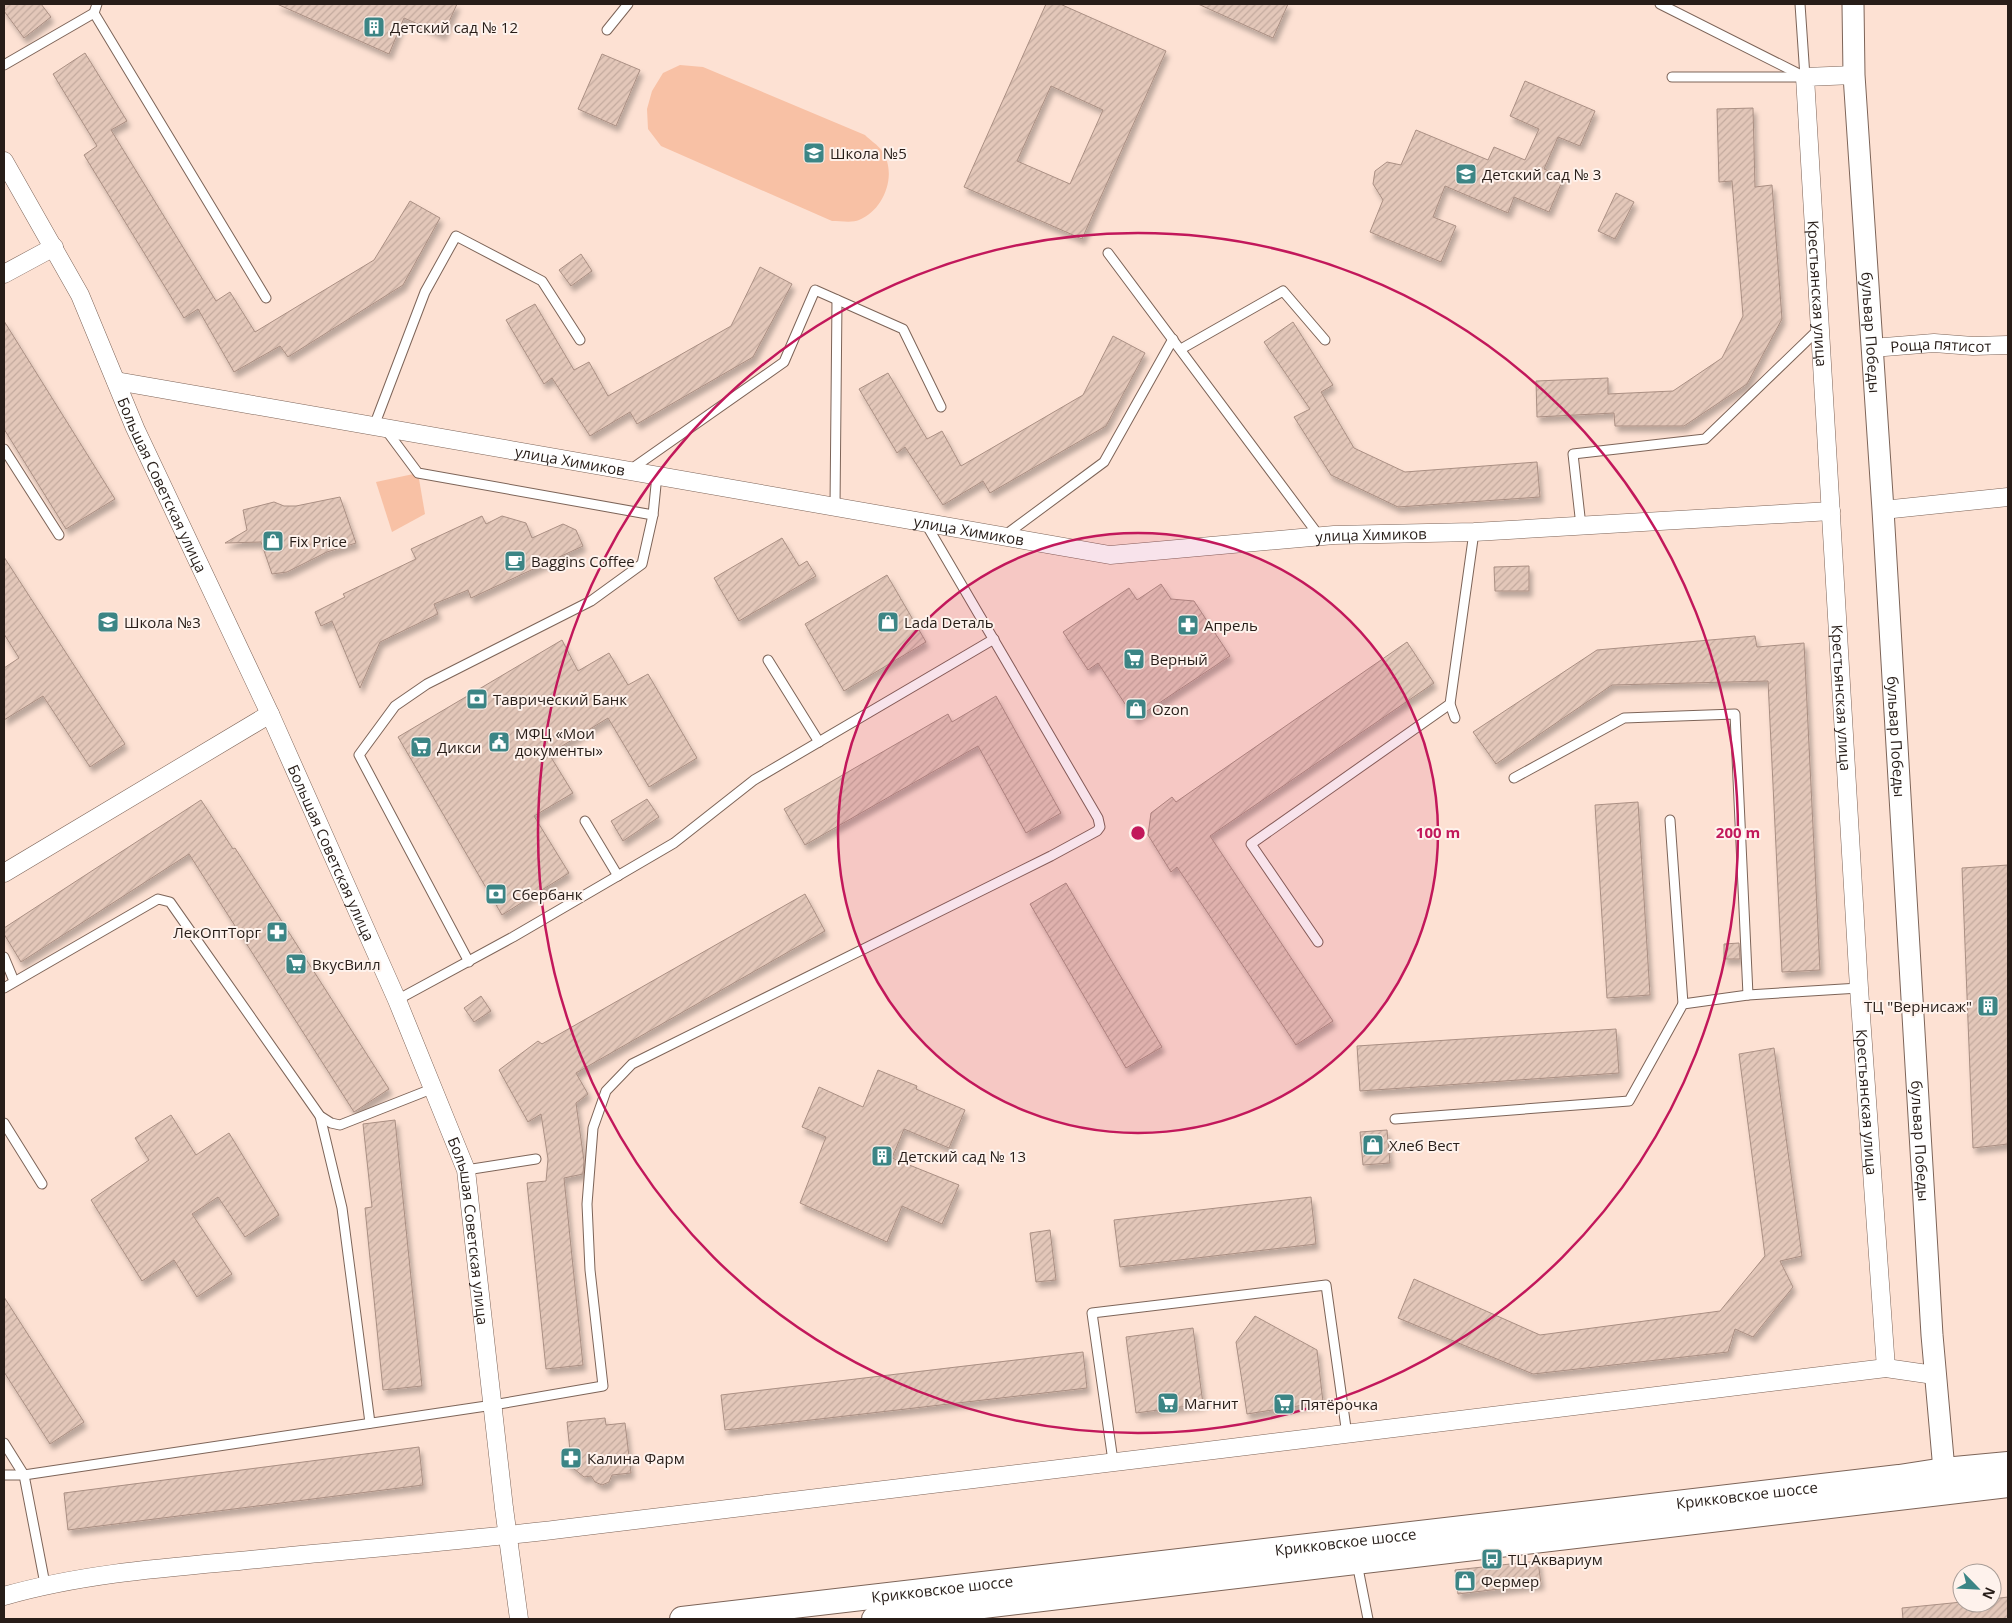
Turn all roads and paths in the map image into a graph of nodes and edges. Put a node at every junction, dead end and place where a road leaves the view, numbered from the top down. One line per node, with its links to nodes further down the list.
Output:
1 (97, 4): 6 (lane)
2 (628, 4): 7 (lane)
3 (1660, 4): 11 (lane)
4 (1800, 4): 11 (lane)
5 (1852, 4): 9 (street, бульвар Победы)
6 (94, 14): 8 (lane); 16 (lane)
7 (607, 30)
8 (4, 66)
9 (1854, 75): 11 (street); 23 (street, бульвар Победы)
10 (1672, 77): 11 (lane)
11 (1805, 77): 18 (street, Крестьянская улица)
12 (4, 161): 13 (street, Большая Советская улица)
13 (54, 247): 15 (street); 25 (street, Большая Советская улица)
14 (1108, 253): 19 (lane)
15 (4, 274)
16 (266, 298)
17 (837, 300): 26 (lane); 29 (lane); 32 (lane)
18 (1820, 328): 34 (street, Крестьянская улица); 37 (lane)
19 (1173, 339): 24 (lane); 40 (lane)
20 (580, 340): 27 (lane)
21 (1325, 340): 24 (lane)
22 (2008, 345): 23 (street, Роща пятисот)
23 (1872, 348): 33 (street, бульвар Победы)
24 (1181, 349): 41 (lane)
25 (116, 381): 27 (street, улица Химиков); 45 (street, Большая Советская улица)
26 (941, 407)
27 (379, 427): 29 (street, улица Химиков); 35 (lane)
28 (4, 449): 39 (lane)
29 (630, 470): 30 (street, улица Химиков)
30 (658, 475): 32 (street, улица Химиков); 35 (lane)
31 (2008, 497): 33 (street)
32 (835, 506): 36 (street, улица Химиков)
33 (1883, 510): 70 (street, бульвар Победы)
34 (1831, 511): 37 (street, улица Химиков); 58 (street, Крестьянская улица)
35 (653, 515): 55 (lane)
36 (924, 522): 40 (street, улица Химиков); 42 (lane)
37 (1581, 526): 38 (street, улица Химиков)
38 (1474, 532): 41 (street, улица Химиков); 44 (lane)
39 (59, 534)
40 (1004, 536): 41 (street, улица Химиков)
41 (1320, 536)
42 (994, 639): 47 (lane); 71 (lane)
43 (768, 660): 47 (lane)
44 (1450, 704): 46 (lane); 53 (lane)
45 (270, 714): 51 (street); 60 (street, Большая Советская улица)
46 (1455, 718)
47 (819, 742): 52 (lane)
48 (1514, 778): 59 (lane)
49 (1670, 820): 61 (lane)
50 (585, 821): 52 (lane)
51 (4, 873)
52 (618, 876): 55 (lane)
53 (1318, 942)
54 (4, 957): 56 (lane)
55 (469, 962): 60 (lane)
56 (14, 981): 57 (lane); 63 (lane)
57 (4, 988)
58 (1858, 988): 59 (lane); 69 (street, Крестьянская улица)
59 (1748, 995): 61 (lane)
60 (397, 1000): 62 (street, Большая Советская улица)
61 (1683, 1004): 64 (lane)
62 (434, 1088): 63 (lane); 67 (street, Большая Советская улица)
63 (320, 1116): 72 (lane)
64 (1395, 1119)
65 (4, 1124): 68 (lane)
66 (536, 1159): 67 (lane)
67 (466, 1170): 71 (street, Большая Советская улица)
68 (42, 1184)
69 (1886, 1368): 70 (street); 73 (street)
70 (1934, 1375): 77 (street, бульвар Победы)
71 (493, 1405): 72 (lane); 81 (street, Большая Советская улица)
72 (370, 1423): 79 (lane)
73 (1346, 1435): 75 (street); 75 (lane)
74 (4, 1443): 79 (lane)
75 (1113, 1461): 81 (street)
76 (2008, 1464): 77 (main road, Крикковское шоссе)
77 (1944, 1470): 82 (main road, Крикковское шоссе)
78 (4, 1475): 79 (lane)
79 (24, 1475): 83 (lane)
80 (2008, 1484): 82 (main road)
81 (508, 1535): 83 (street); 85 (street, Большая Советская улица)
82 (1355, 1551): 86 (main road, Крикковское шоссе); 87 (main road); 88 (lane)
83 (45, 1584): 84 (street)
84 (4, 1596)
85 (519, 1619)
86 (682, 1619)
87 (874, 1619)
88 (1368, 1619)

